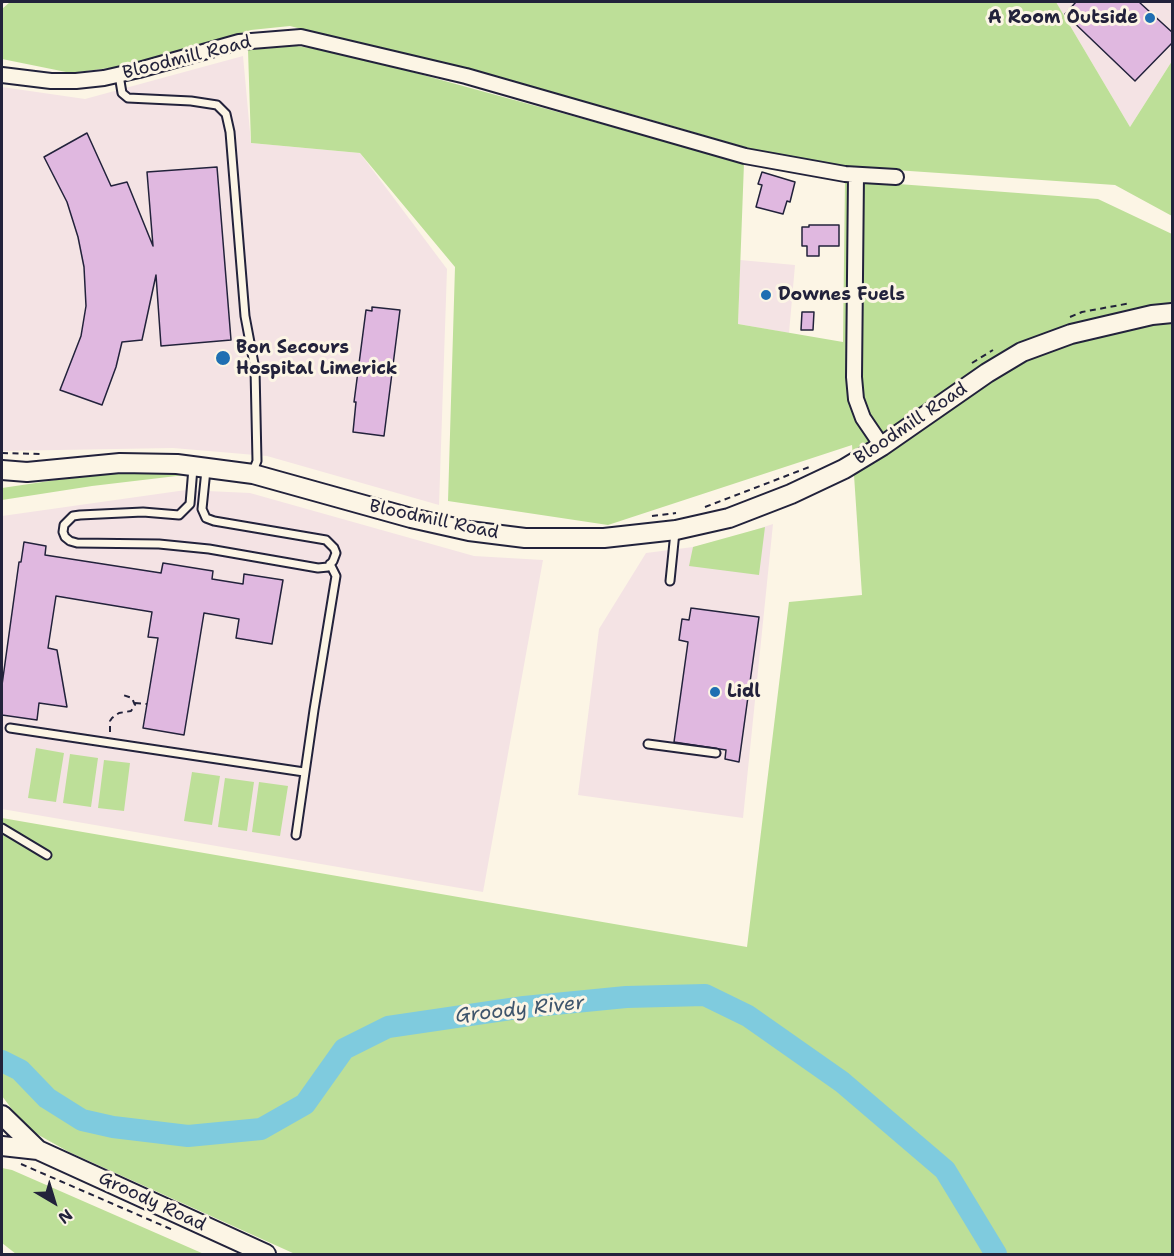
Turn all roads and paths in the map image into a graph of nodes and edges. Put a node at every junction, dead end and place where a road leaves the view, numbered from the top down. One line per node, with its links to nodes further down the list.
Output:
1 (2, 75): 2 (street, Bloodmill Road)
2 (119, 75): 3 (street, Bloodmill Road); 16 (lane)
3 (856, 175): 4 (street, Bloodmill Road); 10 (street)
4 (896, 177)
5 (1136, 302): 7 (path)
6 (1173, 313): 10 (street, Bloodmill Road)
7 (1061, 321)
8 (996, 349): 9 (path)
9 (967, 367)
10 (882, 446): 20 (street, Bloodmill Road)
11 (2, 453): 12 (path)
12 (49, 454)
13 (811, 466): 17 (path)
14 (200, 467): 15 (street, Bloodmill Road); 16 (street, Bloodmill Road); 21 (lane); 21 (lane)
15 (4, 472)
16 (252, 474): 20 (street, Bloodmill Road)
17 (705, 507)
18 (682, 512): 19 (path)
19 (647, 516)
20 (676, 530): 22 (lane)
21 (330, 564): 30 (lane)
22 (670, 581)
23 (120, 694): 24 (path)
24 (135, 703): 25 (path); 27 (path)
25 (147, 704)
26 (10, 728): 27 (lane)
27 (96, 741): 30 (lane)
28 (648, 744): 29 (lane)
29 (716, 753)
30 (304, 772): 32 (lane)
31 (2, 828): 33 (lane)
32 (296, 836)
33 (47, 855)
34 (2, 1115): 36 (street)
35 (2, 1146): 36 (street)
36 (38, 1150): 39 (street, Groody Road)
37 (20, 1164): 38 (path)
38 (176, 1231)
39 (266, 1254)

